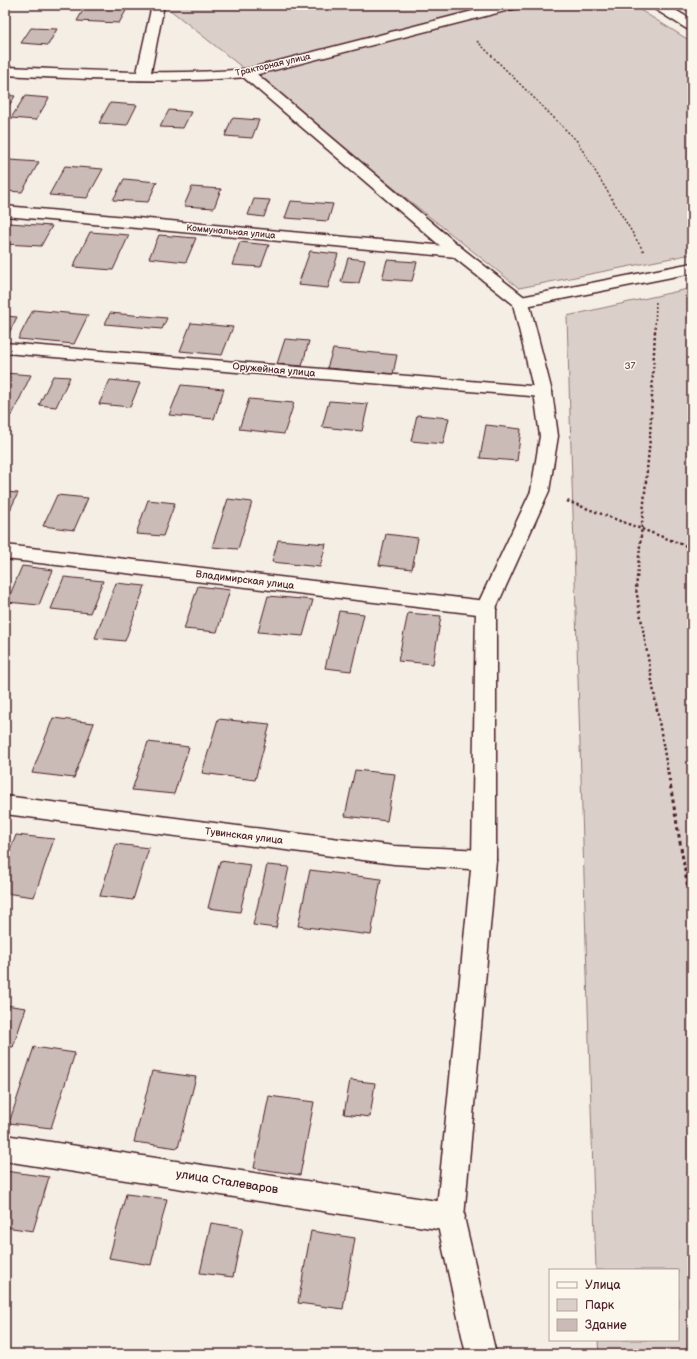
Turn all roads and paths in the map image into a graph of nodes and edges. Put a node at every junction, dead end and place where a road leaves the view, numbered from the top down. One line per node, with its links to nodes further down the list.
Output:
1 (158, 5): 8 (lane)
2 (512, 5): 4 (street, Тракторная улица)
3 (658, 5): 5 (street)
4 (455, 20): 7 (street, Тракторная улица); 12 (path)
5 (692, 26)
6 (5, 71): 8 (street, Тракторная улица)
7 (247, 73): 8 (street, Тракторная улица); 10 (lane)
8 (143, 77)
9 (5, 211): 10 (street, Коммунальная улица)
10 (457, 252): 13 (lane)
11 (692, 268): 12 (street)
12 (658, 275): 13 (street); 17 (path)
13 (521, 302): 15 (lane)
14 (5, 348): 15 (street, Оружейная улица)
15 (543, 392): 16 (lane)
16 (540, 491): 17 (path); 20 (lane)
17 (641, 529): 18 (path); 23 (path)
18 (692, 548)
19 (5, 552): 20 (street, Владимирская улица)
20 (486, 608): 22 (lane)
21 (5, 805): 22 (street, Тувинская улица)
22 (484, 860): 25 (lane)
23 (692, 912)
24 (5, 1148): 25 (street, улица Сталеваров)
25 (450, 1217): 26 (lane)
26 (481, 1354)

